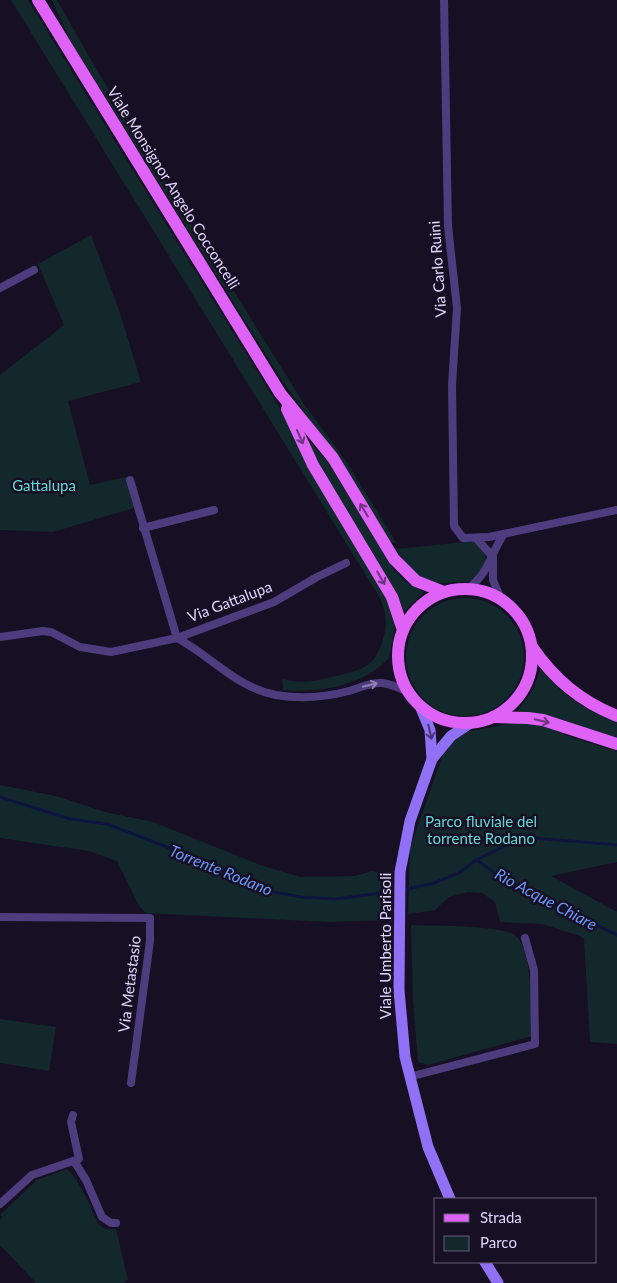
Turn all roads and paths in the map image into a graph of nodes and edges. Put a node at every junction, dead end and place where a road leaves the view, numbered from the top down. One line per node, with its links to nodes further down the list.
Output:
1 (38, 0): 5 (main road, Viale Monsignor Angelo Cocconcelli)
2 (444, 0): 11 (street, Via Carlo Ruini)
3 (34, 270): 4 (street)
4 (0, 288)
5 (280, 392): 15 (main road, Viale Monsignor Angelo Cocconcelli, one-way to 5); 17 (main road, Viale Monsignor Angelo Cocconcelli, one-way to 17)
6 (130, 480): 9 (street)
7 (214, 510): 9 (street)
8 (617, 510): 10 (street)
9 (143, 528): 19 (street)
10 (504, 534): 11 (street); 12 (street)
11 (476, 538): 12 (street)
12 (493, 557): 14 (street); 16 (street)
13 (346, 563): 19 (street, Via Gattalupa)
14 (468, 589): 15 (main road); 16 (main road)
15 (444, 592): 17 (main road)
16 (501, 599): 20 (main road)
17 (403, 630): 21 (main road)
18 (0, 637): 19 (street, Via Gattalupa)
19 (177, 638): 21 (street, Via Gattalupa, one-way to 21)
20 (532, 647): 23 (main road); 24 (main road)
21 (408, 692): 22 (main road)
22 (420, 706): 25 (main road); 27 (main road, Viale Umberto Parisoli, one-way to 27)
23 (617, 716)
24 (493, 718): 25 (main road); 26 (main road, one-way to 26)
25 (468, 724): 27 (main road, Viale Umberto Parisoli)
26 (617, 744)
27 (432, 759): 30 (main road, Viale Umberto Parisoli)
28 (0, 917): 31 (street, Via Metastasio)
29 (525, 938): 30 (street)
30 (409, 1077): 34 (main road, Viale Umberto Parisoli)
31 (131, 1083)
32 (73, 1116): 33 (street)
33 (74, 1162): 35 (street); 36 (street)
34 (450, 1198)
35 (0, 1204)
36 (116, 1222)
37 (486, 1263): 38 (main road)
38 (498, 1283)

